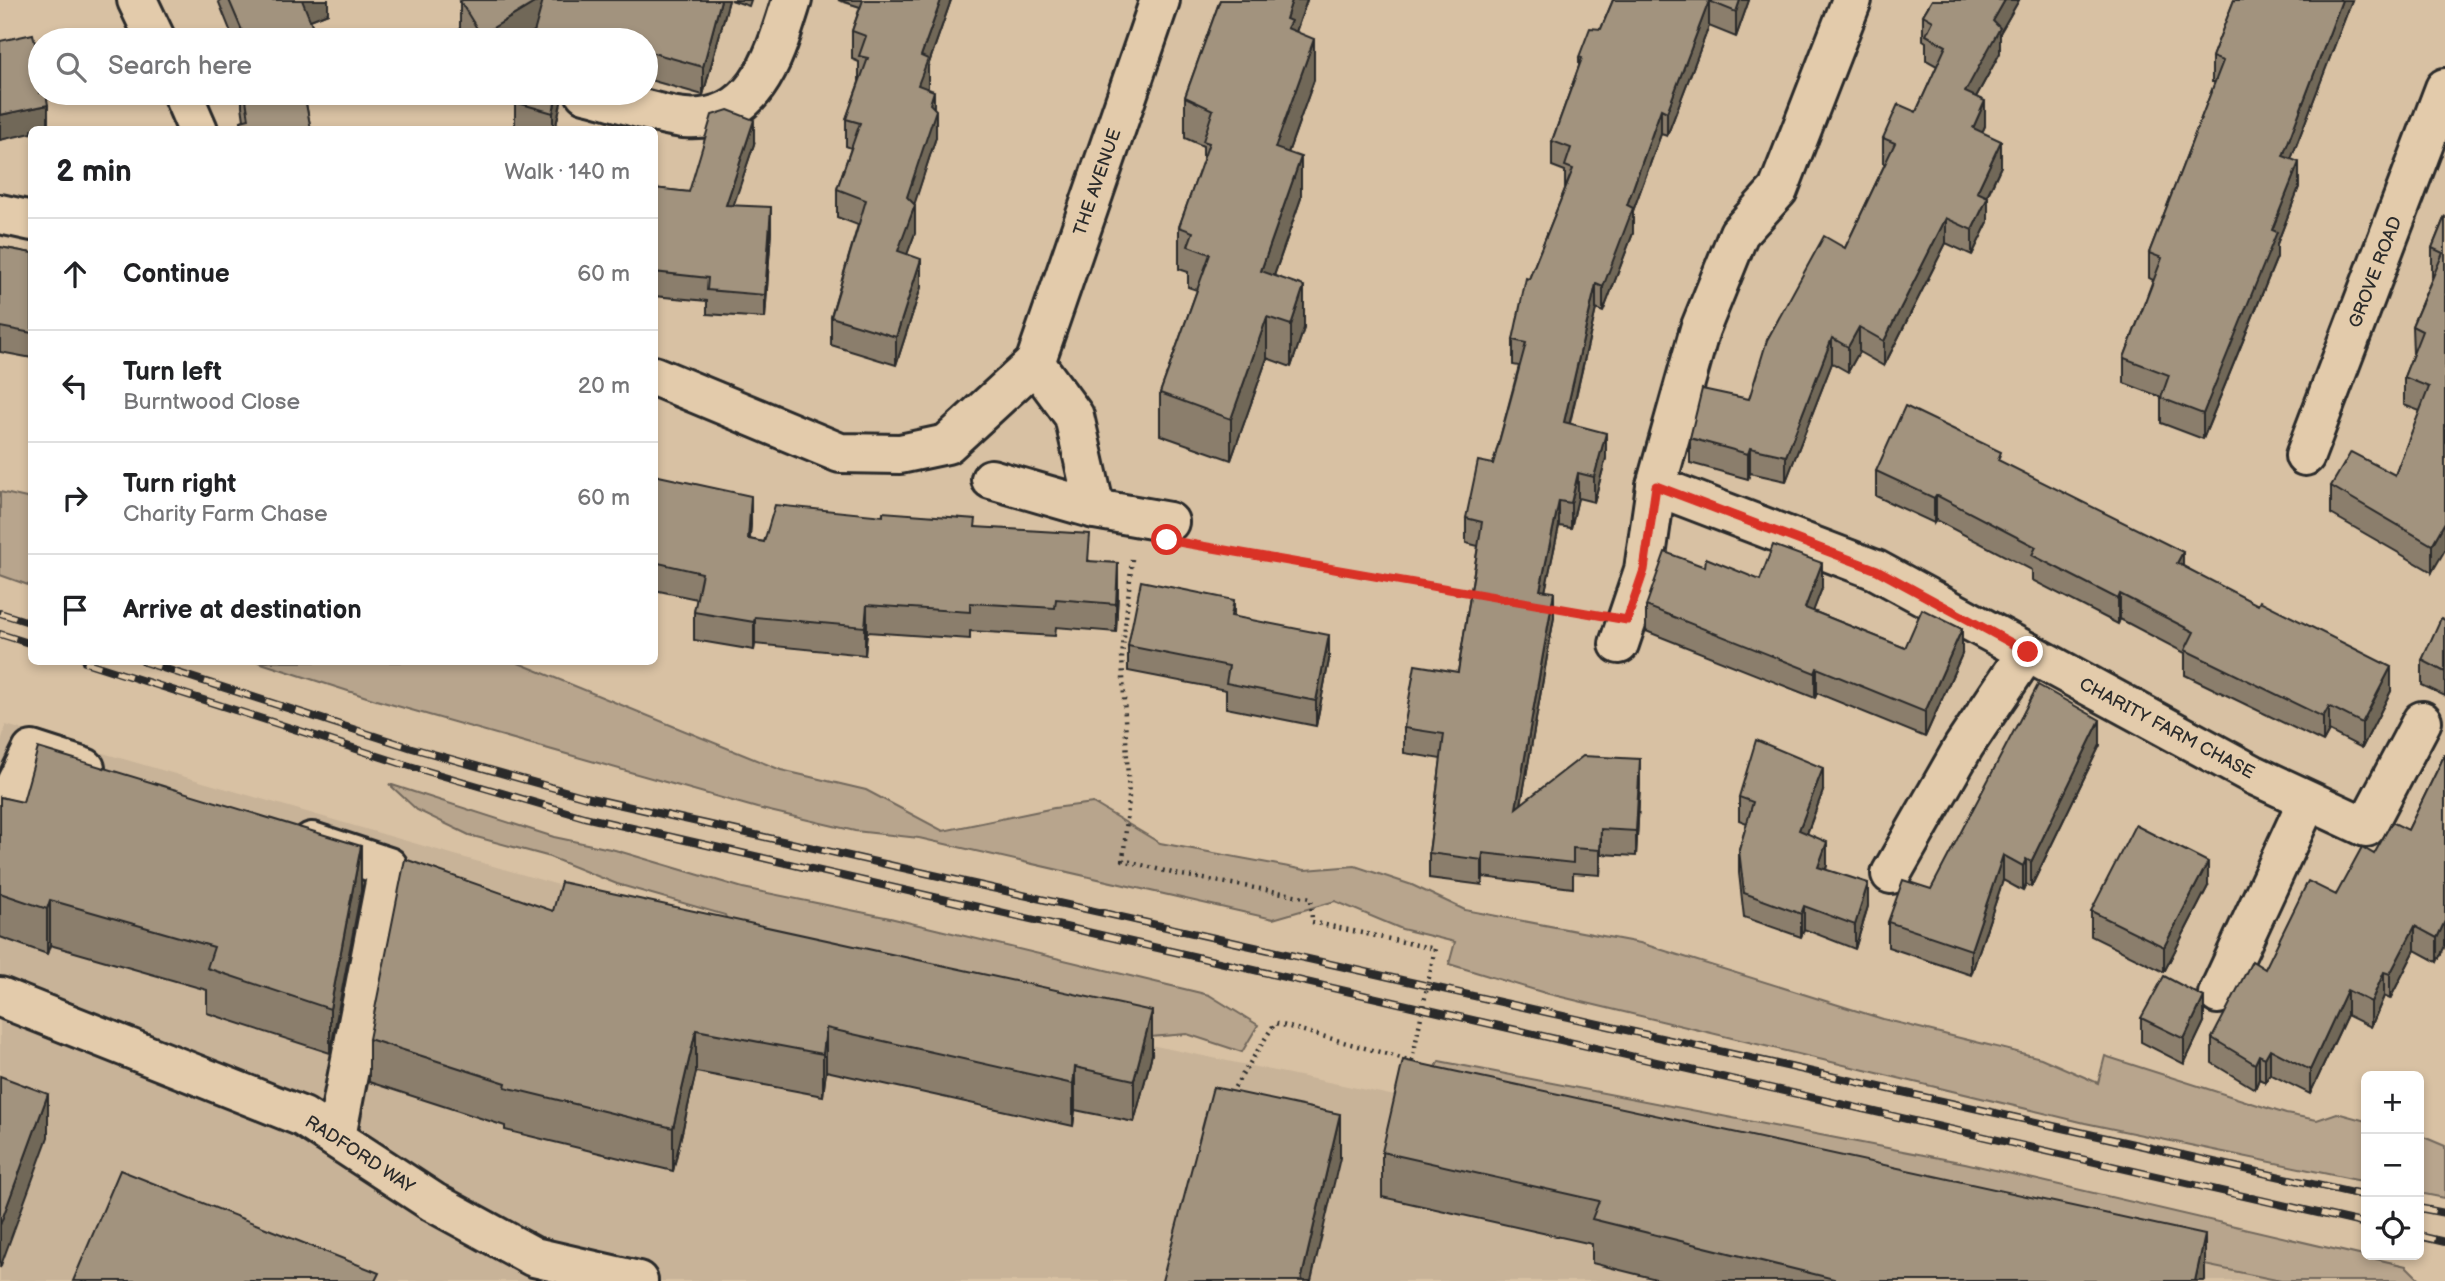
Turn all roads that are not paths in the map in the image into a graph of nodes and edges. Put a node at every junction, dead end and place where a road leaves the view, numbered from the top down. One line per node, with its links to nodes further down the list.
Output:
1 (136, 0): 5 (street)
2 (792, 0): 8 (street)
3 (1160, 0): 12 (street, THE AVENUE)
4 (1852, 0): 16 (street)
5 (150, 28)
6 (2445, 88): 14 (street, GROVE ROAD)
7 (187, 105): 9 (street)
8 (633, 105)
9 (196, 126)
10 (0, 214): 11 (street)
11 (28, 220)
12 (1035, 363): 13 (street); 17 (street)
13 (658, 378)
14 (2305, 456)
15 (990, 479): 17 (street)
16 (1656, 486): 19 (street); 20 (street, CHARITY FARM CHASE)
17 (1095, 509): 18 (street)
18 (1153, 519)
19 (1623, 632)
20 (2028, 652): 23 (street, CHARITY FARM CHASE); 26 (street)
21 (2422, 722): 23 (street, CHARITY FARM CHASE)
22 (124, 781): 24 (street)
23 (2307, 802): 27 (street)
24 (0, 816)
25 (282, 833): 29 (street)
26 (1891, 874)
27 (2218, 994)
28 (0, 997): 29 (street, RADFORD WAY)
29 (337, 1137): 30 (street, RADFORD WAY)
30 (638, 1281)

